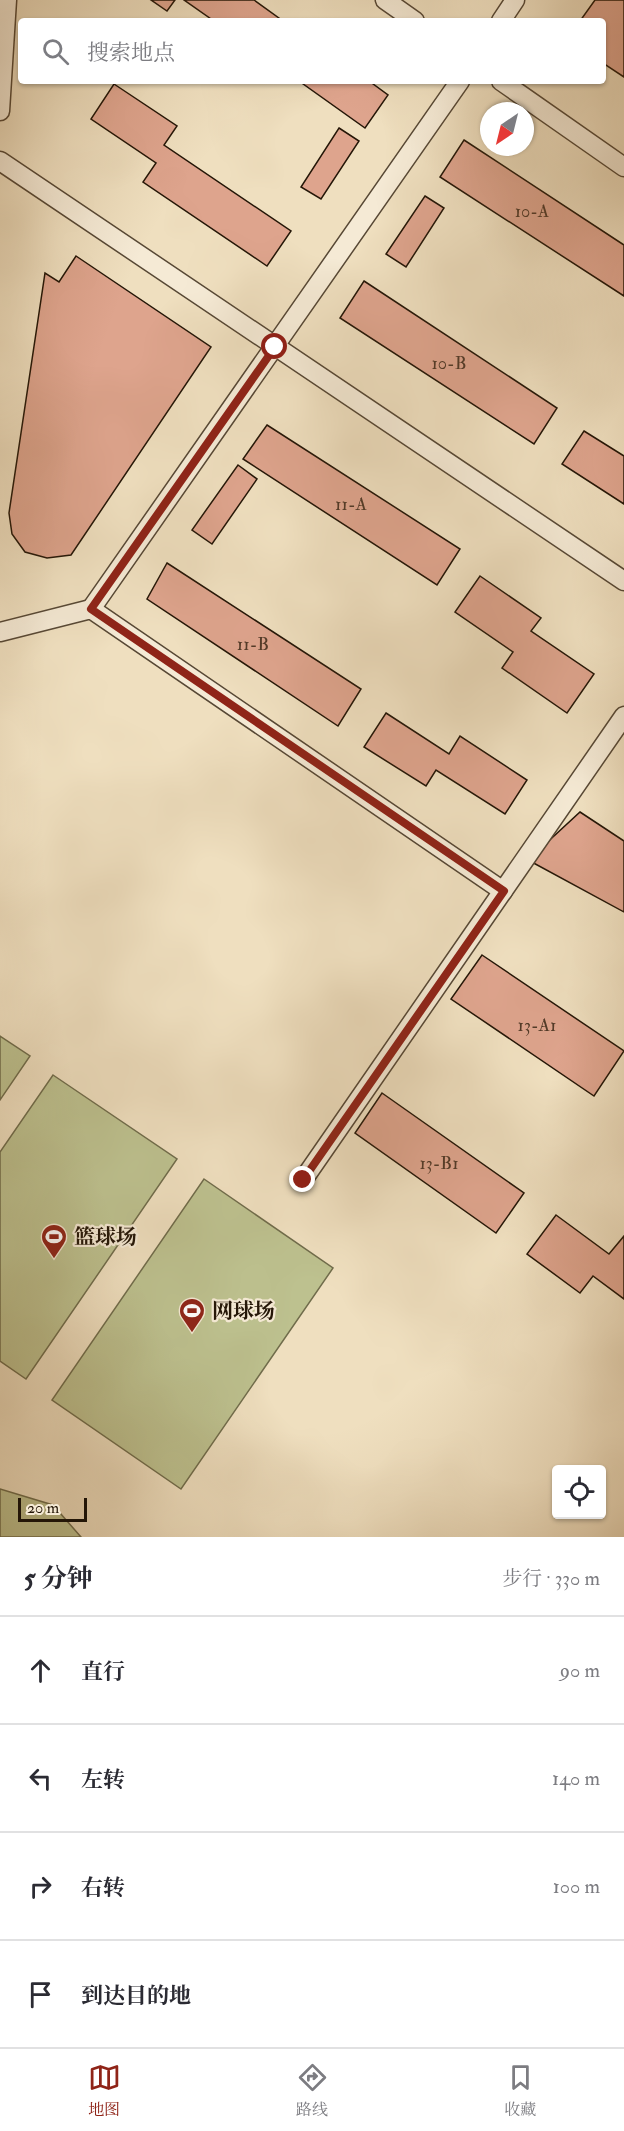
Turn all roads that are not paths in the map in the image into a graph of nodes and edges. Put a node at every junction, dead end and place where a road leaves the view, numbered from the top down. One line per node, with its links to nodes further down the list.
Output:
1 (7, 0): 8 (street)
2 (386, 0): 4 (street)
3 (515, 0): 5 (street)
4 (411, 18)
5 (503, 18)
6 (458, 84): 11 (street)
7 (505, 84): 10 (street)
8 (0, 111)
9 (0, 161): 11 (street)
10 (624, 167)
11 (275, 347): 12 (street); 13 (street)
12 (624, 580)
13 (91, 609): 14 (street); 16 (street)
14 (0, 632)
15 (624, 716): 16 (street)
16 (504, 891): 17 (street)
17 (303, 1180)

